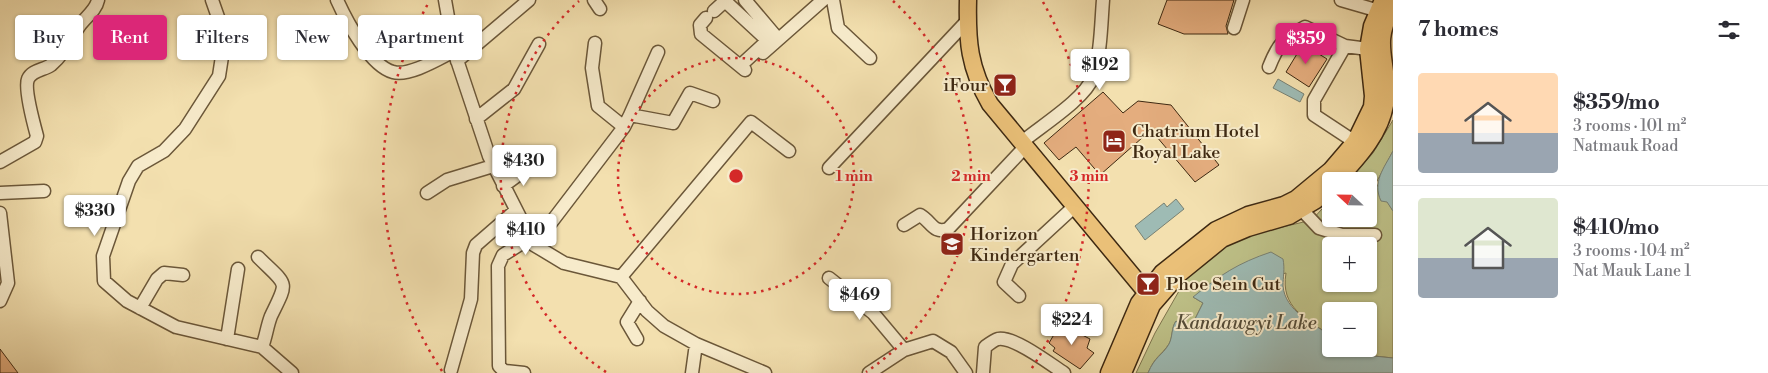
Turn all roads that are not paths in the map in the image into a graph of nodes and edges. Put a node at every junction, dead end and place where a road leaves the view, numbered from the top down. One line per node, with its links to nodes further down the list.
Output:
1 (98, 0): 38 (street)
2 (212, 0): 65 (street)
3 (337, 0): 18 (street)
4 (445, 0): 14 (street)
5 (529, 0): 17 (street)
6 (745, 0): 19 (street)
7 (823, 0): 19 (street)
8 (833, 0): 25 (street)
9 (968, 0): 15 (main road)
10 (1103, 0): 36 (street)
11 (1243, 0): 16 (street)
12 (1341, 0): 13 (street)
13 (1386, 8): 23 (main road); 42 (main road)
14 (448, 15)
15 (968, 20): 36 (main road); 41 (street)
16 (1234, 28)
17 (482, 36)
18 (358, 38)
19 (778, 39): 30 (street)
20 (595, 43): 34 (street)
21 (539, 44): 33 (street)
22 (1345, 46): 23 (street); 29 (street); 35 (street)
23 (1368, 49): 35 (main road)
24 (658, 52): 32 (street)
25 (870, 58)
26 (376, 60): 27 (street)
27 (438, 60)
28 (456, 60): 33 (street)
29 (1269, 67)
30 (743, 69): 30 (street)
31 (713, 101): 32 (street)
32 (630, 115): 34 (street)
33 (476, 119): 39 (street)
34 (624, 127): 54 (street)
35 (1355, 142): 55 (main road)
36 (1024, 144): 48 (main road); 52 (street)
37 (789, 151): 59 (street)
38 (0, 162)
39 (493, 166): 43 (street); 45 (street)
40 (529, 167): 43 (street)
41 (829, 168)
42 (1344, 172)
43 (503, 186): 50 (street)
44 (44, 191): 47 (street)
45 (427, 193)
46 (1322, 193): 49 (main road)
47 (0, 194)
48 (1076, 206): 61 (street); 62 (main road)
49 (1302, 210): 53 (street); 55 (main road)
50 (515, 211): 54 (street); 71 (street)
51 (0, 213): 63 (street)
52 (904, 225)
53 (1375, 235)
54 (532, 241): 59 (street); 74 (street)
55 (1204, 245): 62 (main road)
56 (258, 257): 69 (street)
57 (238, 269): 66 (street)
58 (183, 275): 65 (street)
59 (621, 277): 64 (street)
60 (830, 278): 70 (street)
61 (1019, 296)
62 (1150, 296): 80 (main road); 81 (main road)
63 (0, 301)
64 (640, 301): 67 (street); 68 (street)
65 (140, 308): 66 (street)
66 (227, 339): 69 (street)
67 (637, 339)
68 (696, 344): 75 (street); 76 (street)
69 (262, 347): 73 (street)
70 (904, 350): 77 (street); 78 (street)
71 (451, 370)
72 (1056, 371): 79 (street)
73 (292, 373)
74 (524, 373)
75 (692, 373)
76 (765, 373)
77 (869, 373)
78 (966, 373)
79 (983, 373)
80 (1109, 373)
81 (1123, 373)

